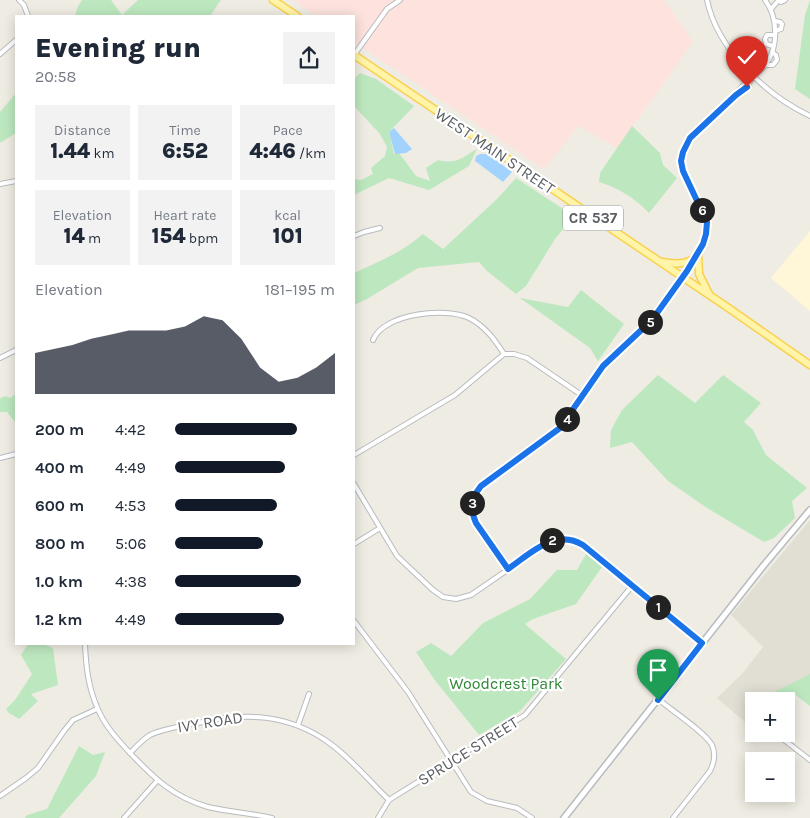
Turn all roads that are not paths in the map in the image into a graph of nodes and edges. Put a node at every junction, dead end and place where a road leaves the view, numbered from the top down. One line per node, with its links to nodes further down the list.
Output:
1 (19, 0): 9 (street)
2 (273, 0): 10 (main road)
3 (400, 0): 16 (street)
4 (707, 0): 19 (street)
5 (764, 0): 8 (street)
6 (778, 0): 7 (street); 8 (street)
7 (785, 0)
8 (771, 9): 11 (street)
9 (28, 15)
10 (296, 15)
11 (775, 33): 13 (street); 13 (street)
12 (15, 41): 15 (street)
13 (773, 46): 14 (street)
14 (772, 52): 18 (street); 18 (street)
15 (0, 54)
16 (355, 54)
17 (355, 56): 26 (main road, WEST MAIN STREET / CR 537)
18 (766, 64): 19 (street)
19 (752, 78): 20 (street); 25 (street)
20 (810, 116)
21 (15, 181): 22 (street)
22 (0, 184)
23 (380, 228): 24 (street)
24 (355, 236)
25 (697, 255): 26 (main road); 27 (street); 28 (main road)
26 (659, 261): 27 (main road, WEST MAIN STREET / CR 537)
27 (683, 277): 28 (main road, WEST MAIN STREET / CR 537); 34 (street)
28 (711, 297): 33 (main road, WEST MAIN STREET / CR 537)
29 (373, 340): 31 (street)
30 (15, 350): 32 (street)
31 (504, 354): 34 (street); 36 (street)
32 (0, 358)
33 (810, 365)
34 (583, 396): 42 (street)
35 (15, 454): 37 (street)
36 (355, 455)
37 (0, 458)
38 (355, 486): 40 (street)
39 (810, 510): 45 (street)
40 (380, 528): 41 (street); 42 (street)
41 (355, 543)
42 (508, 569): 43 (street)
43 (632, 586): 45 (street); 54 (street, SPRUCE STREET)
44 (355, 622): 54 (street)
45 (702, 643): 48 (street)
46 (85, 645): 49 (street)
47 (309, 694): 50 (street)
48 (658, 700): 62 (street); 63 (street)
49 (97, 708): 52 (street); 56 (street)
50 (298, 725): 52 (street, IVY ROAD); 57 (street, IVY ROAD)
51 (787, 742): 53 (street)
52 (130, 753): 55 (street)
53 (810, 760)
54 (451, 762): 57 (street, SPRUCE STREET); 61 (street)
55 (157, 781): 58 (street); 59 (street)
56 (0, 796)
57 (389, 800): 60 (street, SPRUCE STREET)
58 (124, 818)
59 (272, 818)
60 (378, 818)
61 (532, 818)
62 (564, 818)
63 (673, 818)

